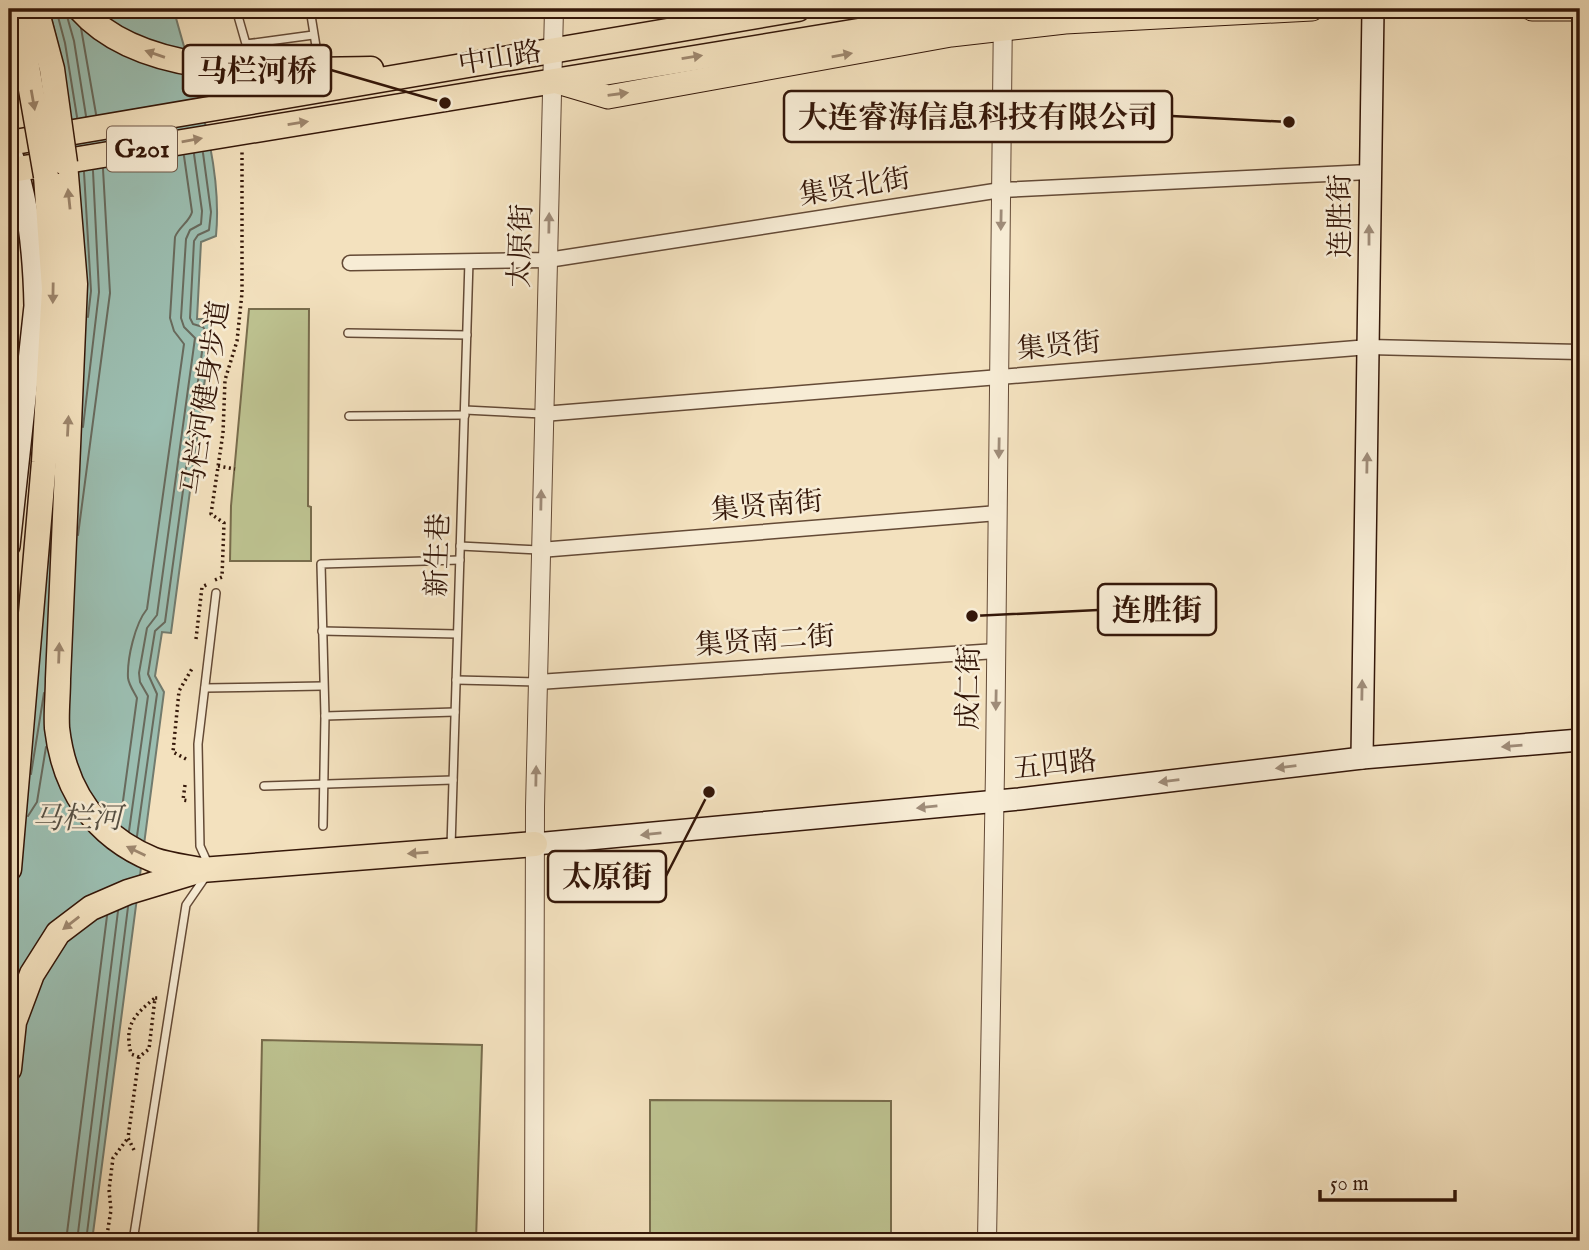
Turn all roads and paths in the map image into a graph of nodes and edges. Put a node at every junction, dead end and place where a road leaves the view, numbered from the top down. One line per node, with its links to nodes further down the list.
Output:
1 (15, 9): 34 (highway, one-way to 34, bridge)
2 (36, 9): 68 (highway, one-way to 2, bridge)
3 (80, 9): 16 (highway, one-way to 3)
4 (236, 9): 13 (lane)
5 (310, 9): 13 (lane)
6 (554, 9): 14 (street, 太原街)
7 (798, 9): 14 (highway, 中山路 / G201)
8 (1312, 9): 12 (main road)
9 (1373, 9): 21 (main road, 连胜街)
10 (1532, 9): 11 (main road)
11 (1580, 9)
12 (1000, 16): 17 (highway, 中山路 / G201, one-way to 12); 22 (street, 成仁街)
13 (313, 35): 16 (lane)
14 (553, 50): 15 (highway, 中山路 / G201); 17 (street, 太原街)
15 (442, 69): 16 (highway); 19 (highway, 中山路 / G201)
16 (320, 70)
17 (552, 81): 18 (highway, 中山路 / G201, one-way to 17); 23 (street, 太原街, one-way to 17)
18 (236, 133): 20 (highway, 中山路 / G201, one-way to 18); 35 (path, 马栏河健身步道)
19 (9, 143)
20 (12, 163): 39 (main road)
21 (1369, 172): 22 (street, 集贤北街); 28 (main road, 连胜街, one-way to 21)
22 (1001, 190): 23 (street, 集贤北街); 30 (street, 成仁街, one-way to 30)
23 (548, 260): 24 (street, 集贤北街); 32 (street, 太原街)
24 (469, 261): 25 (street, 集贤北街); 27 (lane, 新生巷)
25 (350, 263)
26 (348, 333): 27 (lane)
27 (467, 335): 31 (lane, 新生巷)
28 (1369, 347): 29 (street, 集贤街); 30 (street, 集贤街); 57 (main road, 连胜街, one-way to 28)
29 (1580, 352)
30 (999, 377): 32 (street, 集贤街); 37 (street, 成仁街, one-way to 37)
31 (465, 412): 32 (lane); 33 (lane); 38 (lane, 新生巷)
32 (543, 414): 40 (street, 太原街, one-way to 32)
33 (349, 416)
34 (44, 462): 47 (highway); 67 (highway)
35 (218, 466): 36 (path); 45 (path, 马栏河健身步道)
36 (235, 469)
37 (998, 513): 40 (street, 集贤南街); 46 (street, 成仁街)
38 (460, 545): 40 (lane); 41 (lane, 新生巷)
39 (9, 546)
40 (540, 550): 50 (street, 太原街)
41 (460, 561): 43 (lane); 44 (lane, 新生巷)
42 (216, 593): 52 (lane)
43 (322, 631): 44 (lane); 51 (lane)
44 (457, 634): 49 (lane, 新生巷)
45 (196, 640)
46 (996, 651): 50 (street, 集贤南二街); 62 (street, 成仁街, one-way to 62)
47 (9, 677)
48 (192, 678): 56 (path)
49 (456, 680): 50 (lane); 53 (lane, 新生巷)
50 (538, 682): 65 (street, 太原街, one-way to 50)
51 (323, 686): 52 (lane); 54 (lane)
52 (205, 688): 63 (lane)
53 (455, 712): 54 (lane); 59 (lane, 新生巷)
54 (325, 716): 60 (lane)
55 (1580, 740): 57 (main road, 五四路, one-way to 57)
56 (189, 747)
57 (1362, 758): 62 (main road, 五四路, one-way to 62)
58 (186, 773): 63 (path)
59 (453, 780): 60 (lane); 66 (lane, 新生巷)
60 (323, 784): 61 (lane); 64 (lane)
61 (264, 786)
62 (995, 801): 65 (main road, 五四路, one-way to 65); 78 (street, 成仁街)
63 (200, 803): 68 (lane)
64 (323, 826)
65 (535, 844): 66 (highway); 77 (street, 太原街)
66 (450, 851): 68 (highway, one-way to 68)
67 (9, 869)
68 (206, 870): 69 (lane); 72 (highway, one-way to 72)
69 (171, 995): 70 (path); 76 (lane)
70 (155, 999): 71 (path); 71 (path)
71 (139, 1057): 73 (path)
72 (9, 1069)
73 (128, 1138): 74 (path); 75 (path)
74 (136, 1153)
75 (106, 1241)
76 (133, 1241)
77 (534, 1241)
78 (987, 1241)

